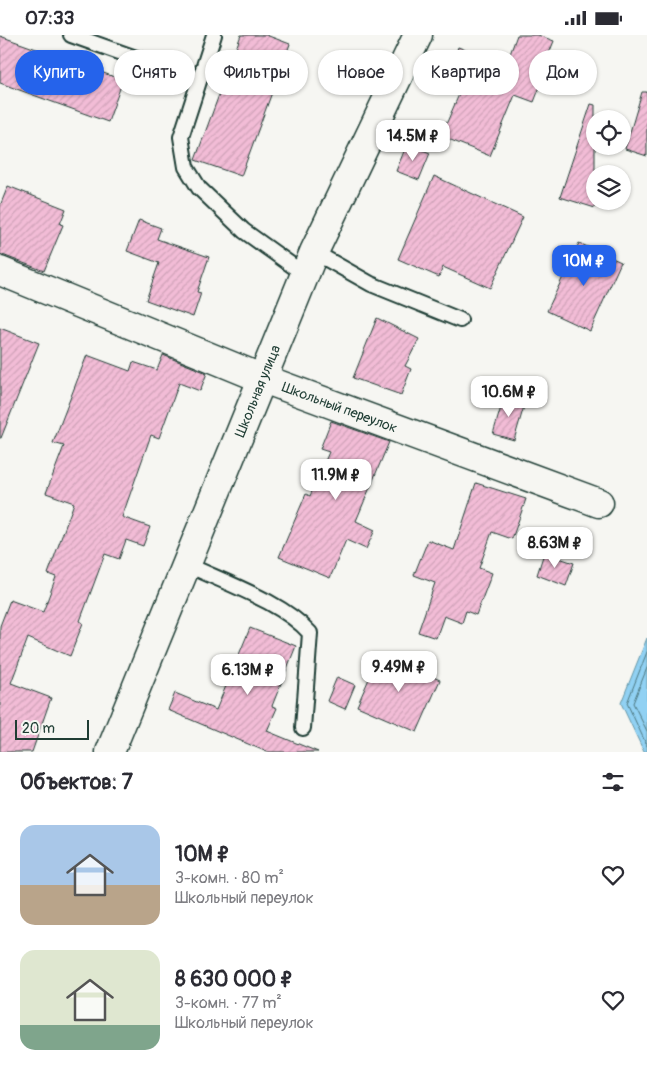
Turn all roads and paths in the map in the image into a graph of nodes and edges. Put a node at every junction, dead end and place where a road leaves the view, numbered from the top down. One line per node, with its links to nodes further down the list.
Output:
1 (71, 35): 4 (lane)
2 (214, 35): 4 (lane)
3 (418, 35): 5 (street, Школьная улица)
4 (198, 80): 5 (lane)
5 (309, 263): 7 (lane); 8 (street, Школьная улица)
6 (0, 271): 8 (street, Школьный переулок)
7 (460, 320)
8 (261, 377): 9 (street, Школьный переулок); 10 (street, Школьная улица)
9 (599, 503)
10 (186, 564): 11 (lane); 12 (street, Школьная улица)
11 (303, 728)
12 (110, 752)

